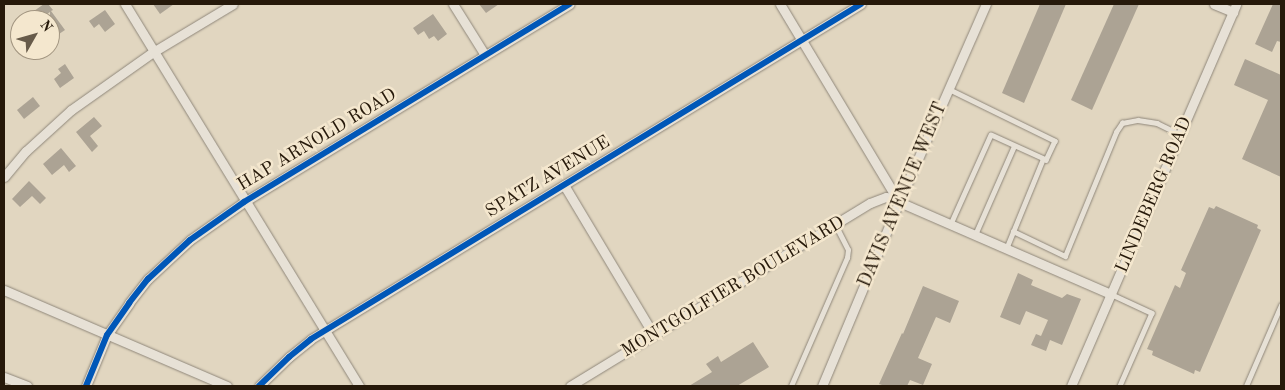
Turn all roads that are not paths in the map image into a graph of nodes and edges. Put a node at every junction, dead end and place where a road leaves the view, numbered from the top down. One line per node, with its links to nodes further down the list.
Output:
1 (124, 4): 11 (street)
2 (233, 4): 11 (street)
3 (453, 4): 12 (street)
4 (570, 4): 12 (street, HAP ARNOLD ROAD)
5 (780, 4): 10 (street)
6 (861, 4): 10 (street, SPATZ AVENUE)
7 (986, 4): 13 (street, DAVIS AVENUE WEST)
8 (1214, 4): 9 (street)
9 (1234, 8): 14 (street, LINDEBERG ROAD)
10 (801, 40): 18 (street, SPATZ AVENUE); 20 (street)
11 (154, 52): 17 (street); 19 (street)
12 (485, 55): 19 (street, HAP ARNOLD ROAD)
13 (949, 88): 16 (lane); 20 (street, DAVIS AVENUE WEST)
14 (1180, 134): 23 (lane); 27 (street, LINDEBERG ROAD)
15 (1014, 146): 16 (lane); 21 (lane); 24 (lane)
16 (1043, 159): 23 (lane)
17 (4, 177)
18 (564, 185): 29 (street, SPATZ AVENUE); 30 (street)
19 (244, 202): 29 (street); 31 (street, HAP ARNOLD ROAD)
20 (899, 202): 21 (street); 22 (street, MONTGOLFIER BOULEVARD); 40 (street, DAVIS AVENUE WEST)
21 (951, 224): 24 (street)
22 (835, 225): 30 (street, MONTGOLFIER BOULEVARD); 39 (lane)
23 (1013, 231): 25 (lane)
24 (976, 235): 25 (street)
25 (1006, 249): 27 (street)
26 (4, 290): 31 (street)
27 (1111, 294): 41 (street, LINDEBERG ROAD); 42 (lane)
28 (1281, 305): 43 (lane)
29 (325, 331): 36 (street, SPATZ AVENUE); 37 (street)
30 (653, 334): 38 (street, MONTGOLFIER BOULEVARD)
31 (107, 335): 34 (street, HAP ARNOLD ROAD); 35 (street)
32 (4, 377): 33 (street)
33 (26, 386)
34 (86, 386)
35 (226, 386)
36 (259, 386)
37 (359, 386)
38 (570, 386)
39 (791, 386)
40 (822, 386)
41 (1071, 386)
42 (1120, 386)
43 (1246, 386)

